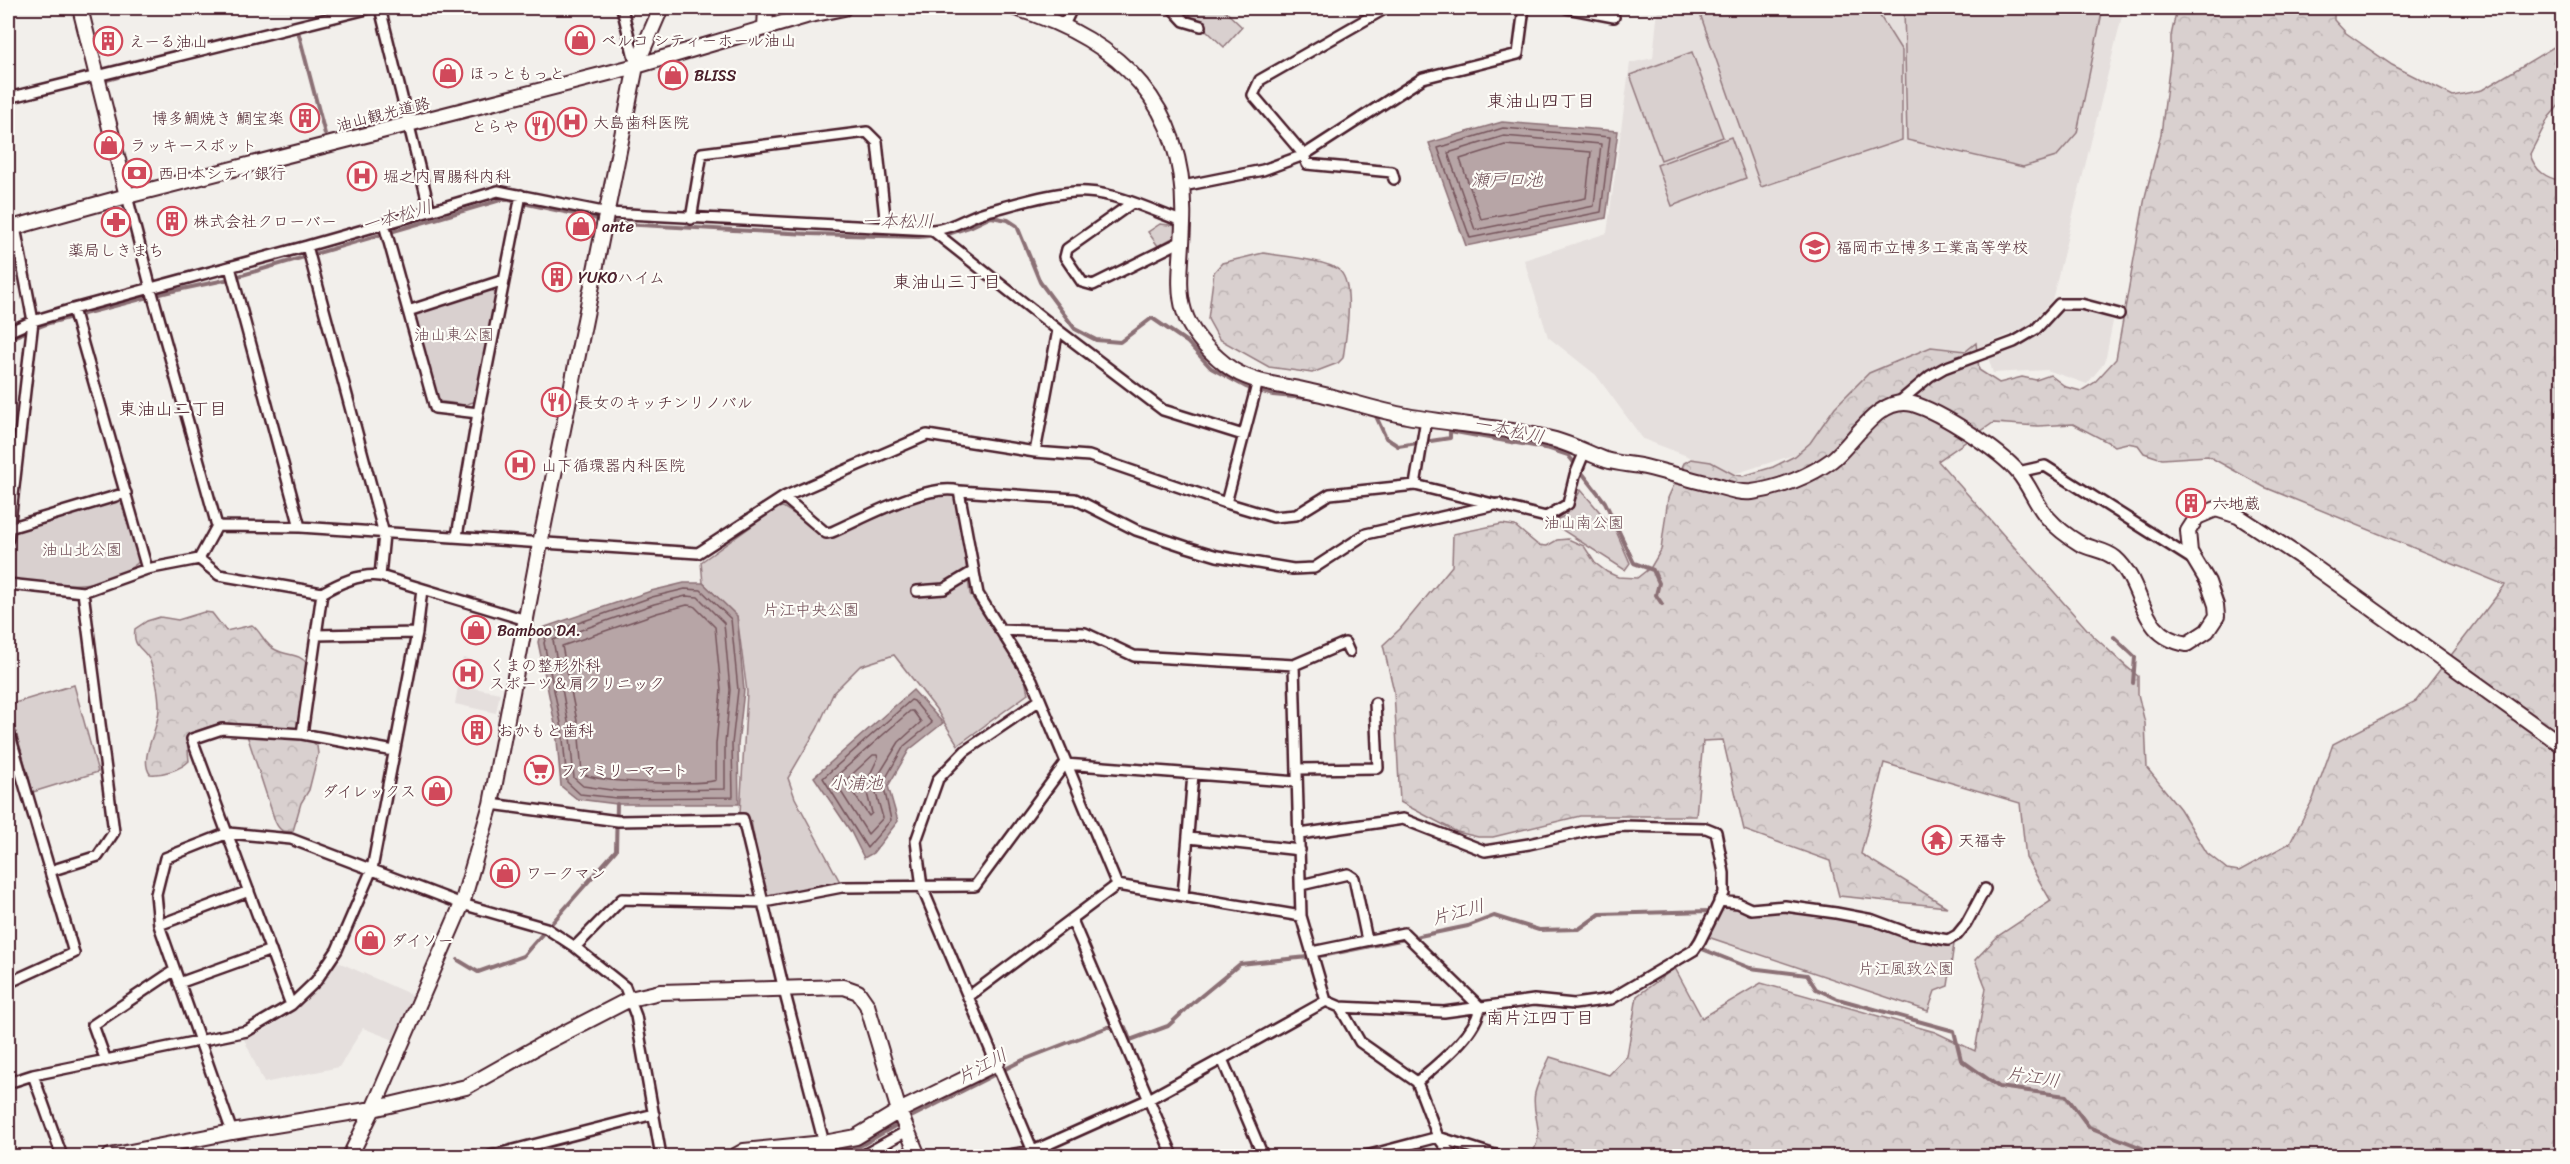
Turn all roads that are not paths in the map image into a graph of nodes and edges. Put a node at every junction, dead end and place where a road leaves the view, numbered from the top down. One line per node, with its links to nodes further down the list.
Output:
1 (80, 8): 19 (street)
2 (371, 8): 19 (street)
3 (380, 8): 21 (street)
4 (622, 8): 18 (street)
5 (661, 8): 18 (street)
6 (766, 8): 17 (street)
7 (844, 8): 17 (street, 油山観光道路)
8 (1015, 8): 15 (street)
9 (1072, 8): 15 (street)
10 (1172, 8): 16 (street)
11 (1386, 8): 22 (street)
12 (1524, 8): 22 (street)
13 (1567, 8): 14 (street)
14 (1614, 17)
15 (1064, 25): 24 (street)
16 (1201, 26)
17 (765, 28): 18 (street, 油山観光道路)
18 (636, 66): 21 (street, 油山観光道路); 30 (street)
19 (97, 76): 20 (street); 25 (street)
20 (8, 98)
21 (409, 124): 25 (street, 油山観光道路); 28 (street)
22 (1304, 155): 23 (street); 24 (street)
23 (1394, 179)
24 (1182, 186): 31 (street)
25 (128, 196): 33 (street, 油山観光道路); 40 (street)
26 (520, 201): 28 (street); 30 (street); 39 (street)
27 (1132, 203): 31 (street); 35 (street); 36 (street)
28 (430, 211): 34 (street)
29 (691, 219): 30 (street); 32 (street); 32 (street)
30 (606, 220): 68 (street)
31 (1184, 222): 36 (street)
32 (886, 227): 35 (street)
33 (11, 228): 44 (street)
34 (386, 230): 37 (street); 41 (street)
35 (933, 231): 45 (street)
36 (1182, 241): 47 (street)
37 (309, 252): 38 (street); 65 (street)
38 (231, 270): 40 (street); 63 (street)
39 (504, 280): 41 (street); 49 (street)
40 (152, 295): 43 (street); 62 (street)
41 (408, 311): 49 (street)
42 (2119, 314): 48 (street)
43 (75, 315): 44 (street); 57 (street)
44 (32, 323): 46 (street); 61 (street)
45 (1058, 330): 51 (street); 52 (street)
46 (8, 332)
47 (1258, 382): 50 (street); 51 (street)
48 (1898, 403): 53 (street); 54 (street)
49 (478, 413): 66 (street)
50 (1426, 419): 53 (street); 55 (street)
51 (1244, 435): 59 (street)
52 (1035, 452): 58 (street); 59 (street)
53 (1583, 455): 60 (street)
54 (2018, 472): 70 (street); 70 (street)
55 (1415, 485): 59 (street); 60 (street)
56 (959, 491): 58 (street); 60 (street); 72 (street)
57 (126, 493): 64 (street); 71 (street)
58 (784, 497): 68 (street)
59 (1226, 503)
60 (1499, 504)
61 (9, 508): 64 (street)
62 (217, 526): 63 (street); 69 (street)
63 (300, 527): 65 (street)
64 (9, 528): 67 (street)
65 (384, 534): 66 (street); 73 (street)
66 (457, 536): 68 (street)
67 (8, 539)
68 (540, 544): 79 (street)
69 (199, 559): 71 (street); 78 (street)
70 (2194, 560): 89 (street)
71 (147, 569): 77 (street)
72 (974, 571): 76 (street); 80 (street)
73 (380, 576): 75 (street); 78 (street)
74 (8, 584): 77 (street)
75 (422, 589): 79 (street); 81 (street)
76 (917, 591)
77 (82, 592): 101 (street)
78 (322, 593): 82 (street)
79 (526, 620): 95 (street)
80 (1000, 630): 84 (street); 85 (street)
81 (417, 633): 82 (street); 90 (street)
82 (316, 635): 88 (street)
83 (1349, 652): 84 (street)
84 (1294, 665): 92 (street)
85 (1040, 700): 91 (street); 104 (street)
86 (1372, 708): 92 (street)
87 (8, 729): 101 (street)
88 (302, 734): 90 (street); 96 (street)
89 (2562, 745)
90 (394, 751): 100 (street)
91 (1065, 764): 93 (street); 102 (street); 104 (street)
92 (1297, 769): 94 (street)
93 (1193, 774): 94 (street); 98 (street)
94 (1297, 782): 97 (street)
95 (491, 804): 109 (street); 110 (street)
96 (228, 833): 100 (street); 106 (street); 113 (street)
97 (1300, 834): 99 (street); 108 (street)
98 (1189, 838): 99 (street); 107 (street)
99 (1300, 850): 103 (street)
100 (372, 869): 110 (street); 125 (street)
101 (50, 871): 119 (street)
102 (1117, 885): 107 (street); 112 (street)
103 (1301, 885): 111 (street); 114 (street)
104 (922, 886): 109 (street); 122 (street)
105 (1985, 889): 108 (street)
106 (249, 891): 113 (street); 116 (street)
107 (1183, 896): 111 (street)
108 (1719, 901): 127 (street)
109 (764, 902): 115 (street); 121 (street)
110 (462, 904): 115 (street); 136 (street)
111 (1301, 916): 117 (street)
112 (1072, 920): 122 (street); 135 (street)
113 (159, 925): 118 (street)
114 (1367, 940): 117 (street); 127 (street)
115 (575, 947): 123 (street)
116 (271, 950): 120 (street); 125 (street)
117 (1312, 952): 124 (street)
118 (175, 970): 120 (street); 130 (street)
119 (8, 983)
120 (179, 983): 128 (street)
121 (784, 990): 123 (street); 137 (street); 142 (street)
122 (968, 997): 131 (street)
123 (630, 999): 136 (street); 138 (street)
124 (1326, 1001): 126 (street); 129 (street)
125 (291, 1005): 128 (street)
126 (1340, 1007): 127 (street); 133 (street)
127 (1480, 1008): 133 (street)
128 (200, 1042): 130 (street); 140 (street)
129 (1222, 1059): 135 (street); 154 (street)
130 (106, 1061): 132 (street)
131 (997, 1063): 137 (street); 143 (street)
132 (33, 1075): 134 (street); 144 (street)
133 (1417, 1082): 141 (street)
134 (8, 1083)
135 (1149, 1099): 143 (street); 153 (street)
136 (373, 1109): 140 (street); 146 (street)
137 (899, 1111): 139 (street); 142 (street)
138 (654, 1114): 147 (street); 148 (street)
139 (906, 1130): 150 (street); 151 (street)
140 (232, 1132): 145 (street)
141 (1438, 1137): 155 (street); 156 (street); 157 (street)
142 (824, 1143): 149 (street)
143 (1034, 1154): 152 (street)
144 (62, 1156)
145 (110, 1156)
146 (350, 1156)
147 (490, 1156)
148 (661, 1156)
149 (735, 1156)
150 (862, 1156)
151 (918, 1156)
152 (1002, 1156)
153 (1173, 1156)
154 (1263, 1156)
155 (1366, 1156)
156 (1452, 1156)
157 (1498, 1156)

